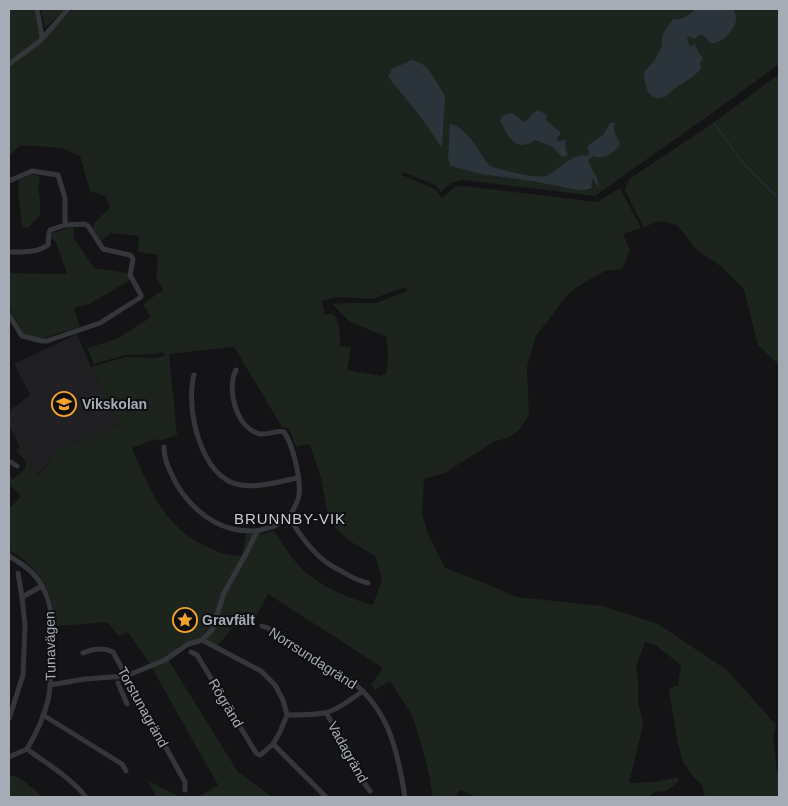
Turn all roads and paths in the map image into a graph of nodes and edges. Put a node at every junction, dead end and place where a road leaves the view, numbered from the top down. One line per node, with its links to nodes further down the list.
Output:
1 (37, 9): 3 (street)
2 (68, 9): 3 (street)
3 (42, 37): 4 (street)
4 (9, 64)
5 (9, 181): 6 (street)
6 (65, 225): 7 (street); 8 (street)
7 (9, 252)
8 (9, 315)
9 (236, 370): 14 (street)
10 (194, 375): 14 (street)
11 (164, 447): 16 (street)
12 (9, 461): 13 (street)
13 (17, 466)
14 (298, 478): 15 (street)
15 (289, 517): 16 (street); 19 (street)
16 (257, 531): 23 (street)
17 (9, 556): 20 (street, Tunavägen)
18 (18, 573): 21 (street)
19 (368, 582)
20 (42, 586): 21 (street); 28 (street, Tunavägen)
21 (22, 597): 34 (street)
22 (262, 626): 29 (street, Norrsundagränd)
23 (202, 640): 26 (street); 33 (street)
24 (191, 652): 35 (street, Rögränd)
25 (83, 653): 26 (street, Torstunagränd)
26 (126, 676): 28 (street); 40 (street, Torstunagränd)
27 (118, 683): 30 (street)
28 (50, 684): 32 (street, Tunavägen)
29 (363, 691): 31 (street); 44 (street, Norrsundagränd)
30 (126, 704)
31 (326, 713): 33 (street); 41 (street, Vadagränd)
32 (43, 715): 36 (street, Tunavägen); 39 (street)
33 (287, 715): 35 (street)
34 (9, 719)
35 (273, 744): 43 (street)
36 (27, 749): 38 (street); 42 (street)
37 (9, 752): 38 (street)
38 (12, 756)
39 (126, 771)
40 (185, 790)
41 (370, 791)
42 (86, 797)
43 (326, 797)
44 (405, 797)

